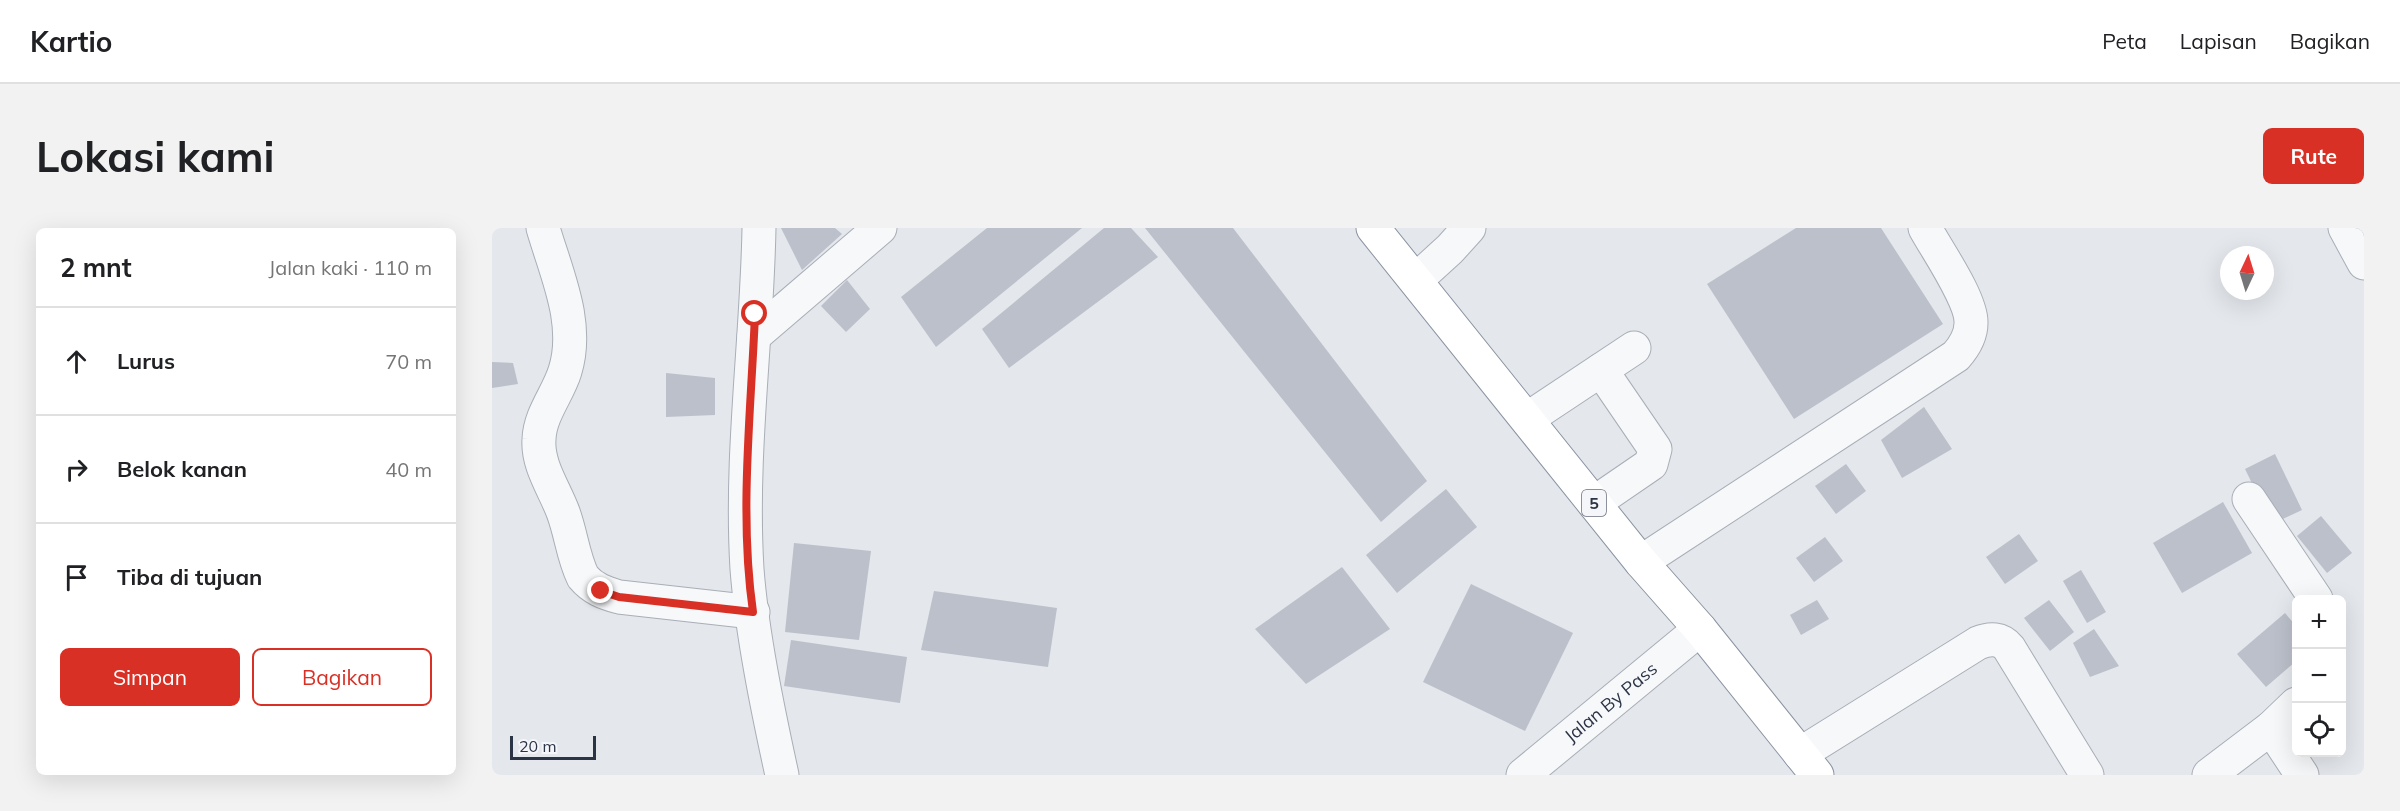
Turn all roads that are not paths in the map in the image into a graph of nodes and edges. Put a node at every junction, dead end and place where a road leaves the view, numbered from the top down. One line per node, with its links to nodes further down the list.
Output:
1 (543, 228): 18 (street)
2 (759, 228): 10 (street)
3 (880, 228): 10 (street)
4 (1373, 228): 9 (highway, 5)
5 (1469, 228): 9 (street)
6 (1925, 228): 16 (street)
7 (2345, 228): 8 (street)
8 (2364, 263)
9 (1416, 280): 13 (highway, 5)
10 (754, 336): 18 (street)
11 (1634, 348): 12 (street)
12 (1601, 370): 13 (street); 15 (street)
13 (1527, 419): 15 (highway, 5)
14 (2249, 500): 17 (street)
15 (1594, 503): 16 (highway, 5)
16 (1641, 562): 19 (highway, 5)
17 (2313, 595)
18 (753, 612): 23 (street)
19 (1700, 629): 22 (highway, 5); 24 (street, Jalan By Pass)
20 (2292, 708): 21 (street)
21 (2271, 728): 26 (street); 27 (street)
22 (1809, 764): 25 (street)
23 (782, 775)
24 (1523, 775)
25 (2087, 775)
26 (2210, 775)
27 (2302, 775)

